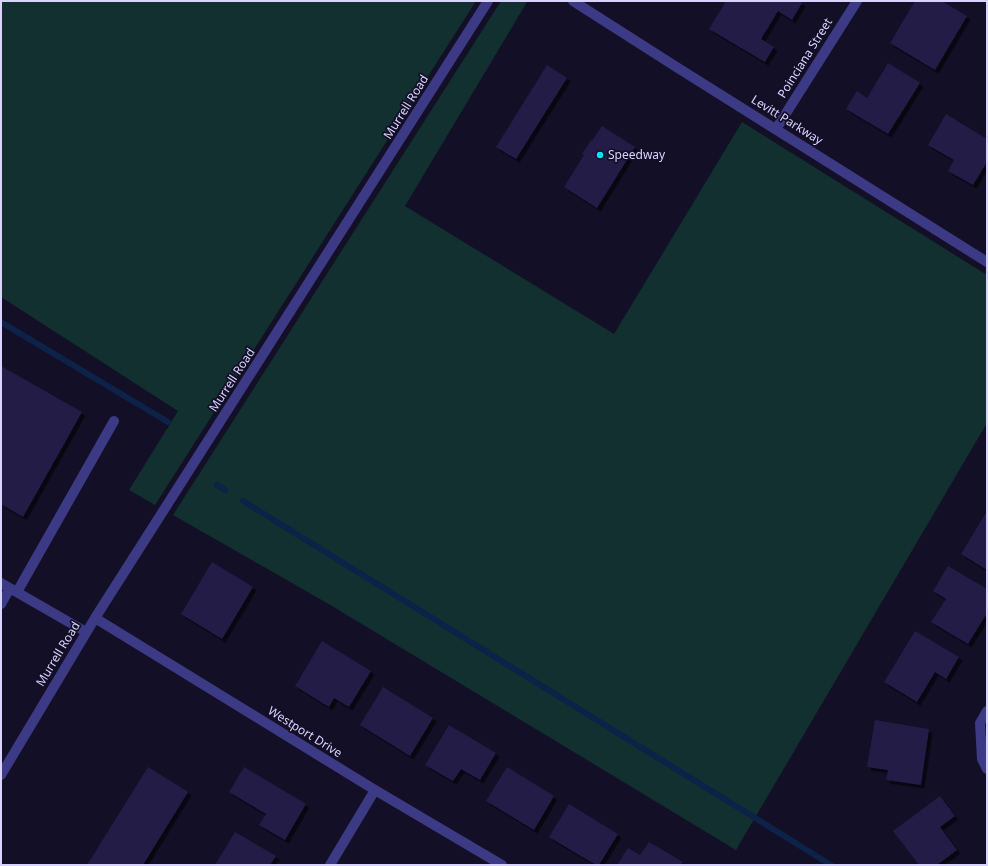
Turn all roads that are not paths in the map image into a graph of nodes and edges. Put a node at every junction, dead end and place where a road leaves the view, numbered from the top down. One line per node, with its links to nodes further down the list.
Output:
1 (488, 1): 9 (street, Murrell Road)
2 (573, 1): 4 (street, Levitt Parkway)
3 (857, 1): 4 (street, Poinciana Street)
4 (776, 129): 5 (street, Levitt Parkway)
5 (987, 262)
6 (114, 421): 7 (street)
7 (9, 588): 8 (street); 10 (street)
8 (1, 604)
9 (95, 618): 10 (street, Murrell Road); 14 (street, Westport Drive)
10 (86, 632): 13 (street, Murrell Road)
11 (987, 711): 12 (street)
12 (987, 769)
13 (1, 775)
14 (375, 790): 15 (street); 16 (street, Westport Drive)
15 (330, 865)
16 (502, 865)

